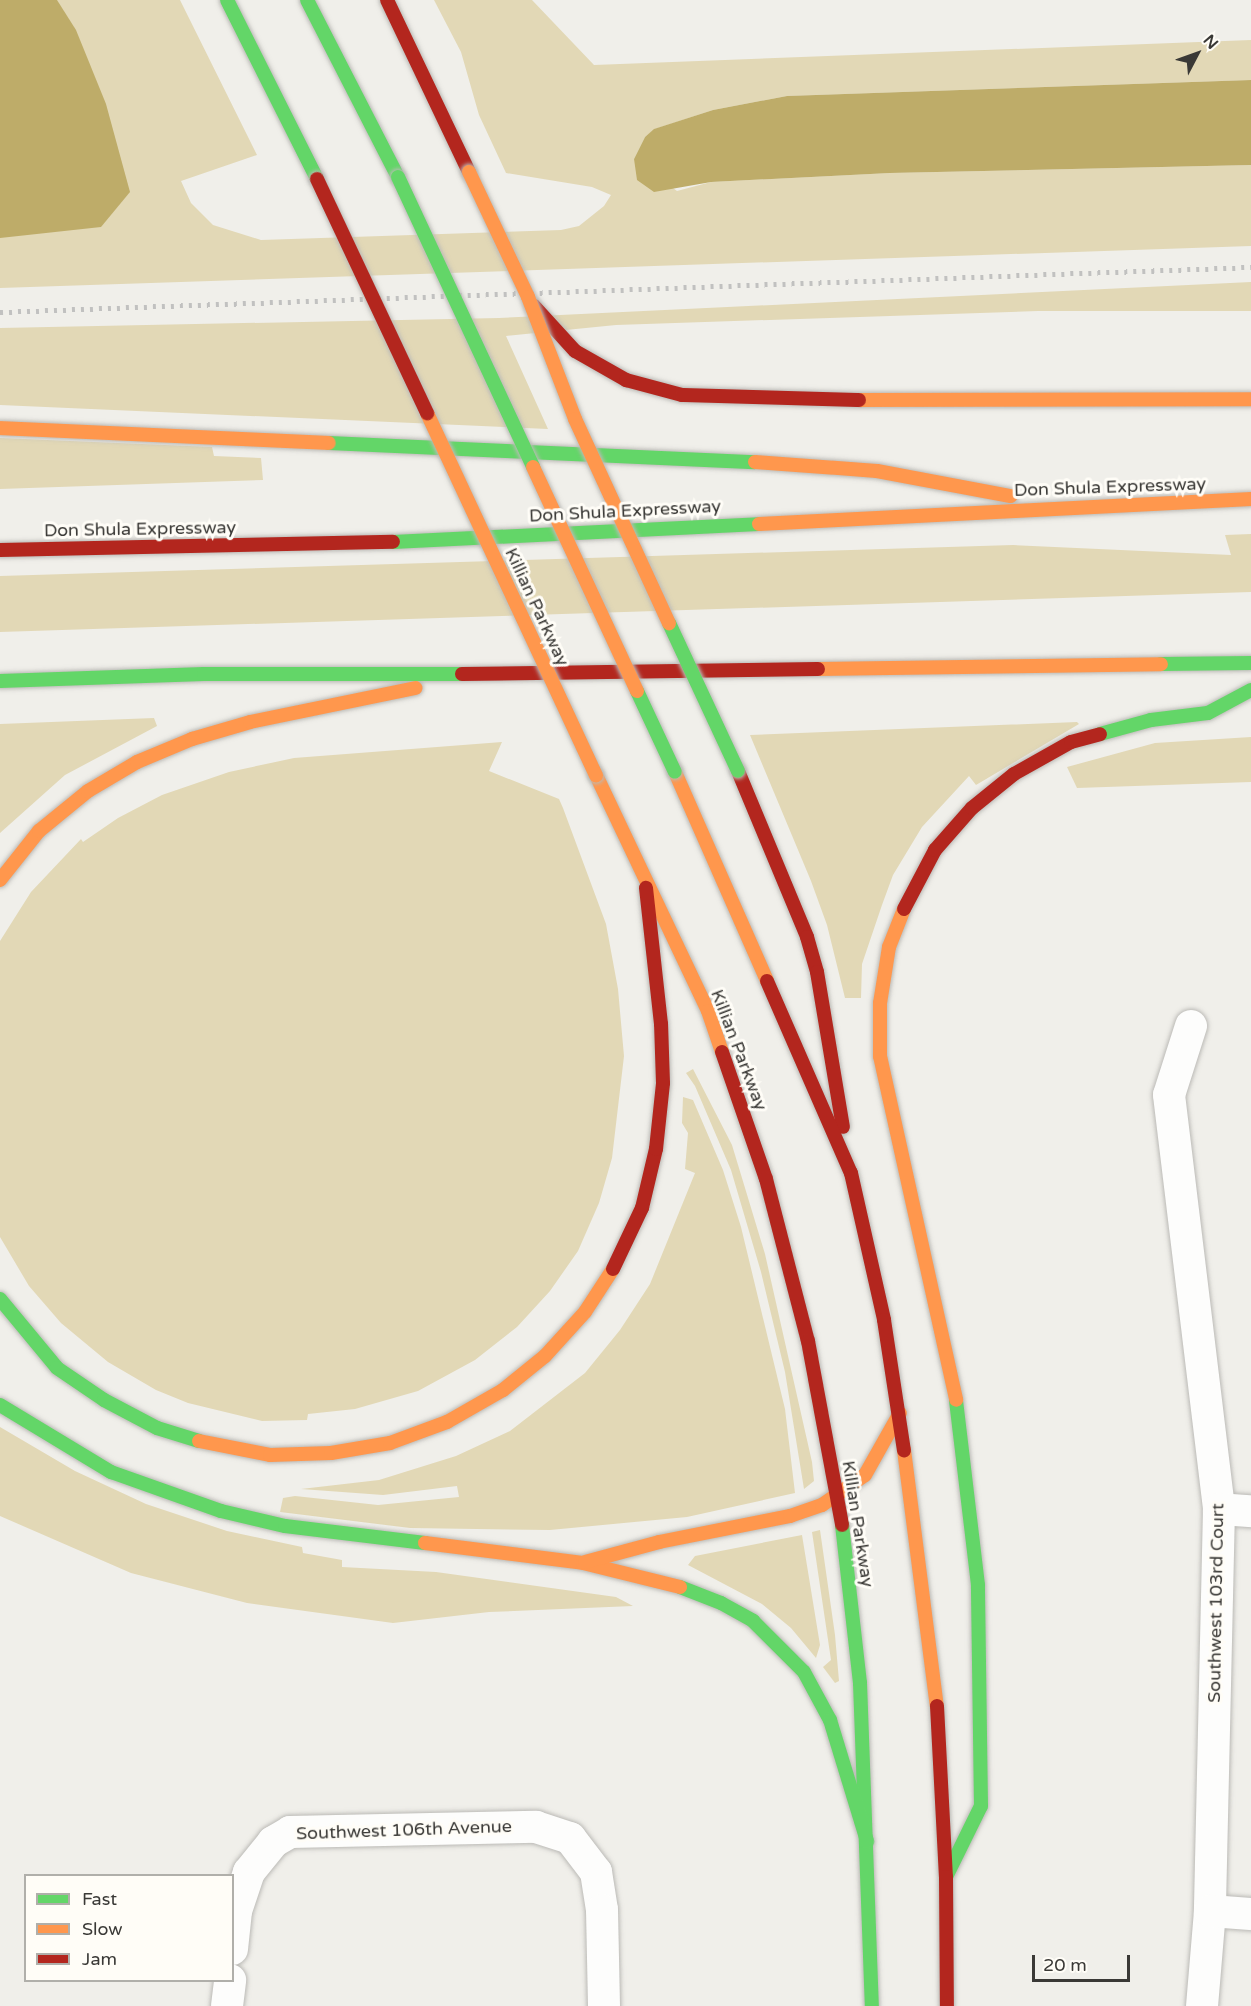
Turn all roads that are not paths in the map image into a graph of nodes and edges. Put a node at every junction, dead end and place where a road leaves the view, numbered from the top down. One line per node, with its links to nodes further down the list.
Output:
1 (227, 0): 15 (main road, Killian Parkway, bridge)
2 (307, 0): 17 (main road, bridge)
3 (387, 0): 4 (main road, bridge)
4 (528, 297): 5 (main road); 17 (main road, bridge)
5 (1251, 399)
6 (0, 428): 8 (main road)
7 (1251, 499): 8 (main road, Don Shula Expressway)
8 (1062, 506): 9 (main road, Don Shula Expressway)
9 (0, 550)
10 (1251, 663): 11 (main road)
11 (485, 674): 12 (main road); 14 (main road)
12 (0, 681)
13 (1251, 690): 26 (main road)
14 (0, 880)
15 (646, 888): 18 (main road); 21 (main road, Killian Parkway)
16 (1191, 1026): 22 (street, Southwest 103rd Court)
17 (851, 1173): 20 (main road)
18 (0, 1299)
19 (0, 1405): 24 (main road)
20 (900, 1413): 21 (main road); 26 (main road)
21 (837, 1498): 24 (main road); 25 (main road, Killian Parkway)
22 (1219, 1509): 23 (street); 27 (street, Southwest 103rd Court)
23 (1251, 1511)
24 (583, 1563): 25 (main road)
25 (867, 1841): 33 (main road, Killian Parkway)
26 (946, 1877): 34 (main road)
27 (1210, 1911): 28 (street); 35 (street, Southwest 103rd Court)
28 (1251, 1914)
29 (234, 1934): 32 (street, Southwest 106th Avenue)
30 (230, 1982): 31 (street)
31 (227, 2006)
32 (604, 2006)
33 (873, 2006)
34 (947, 2006)
35 (1202, 2006)

